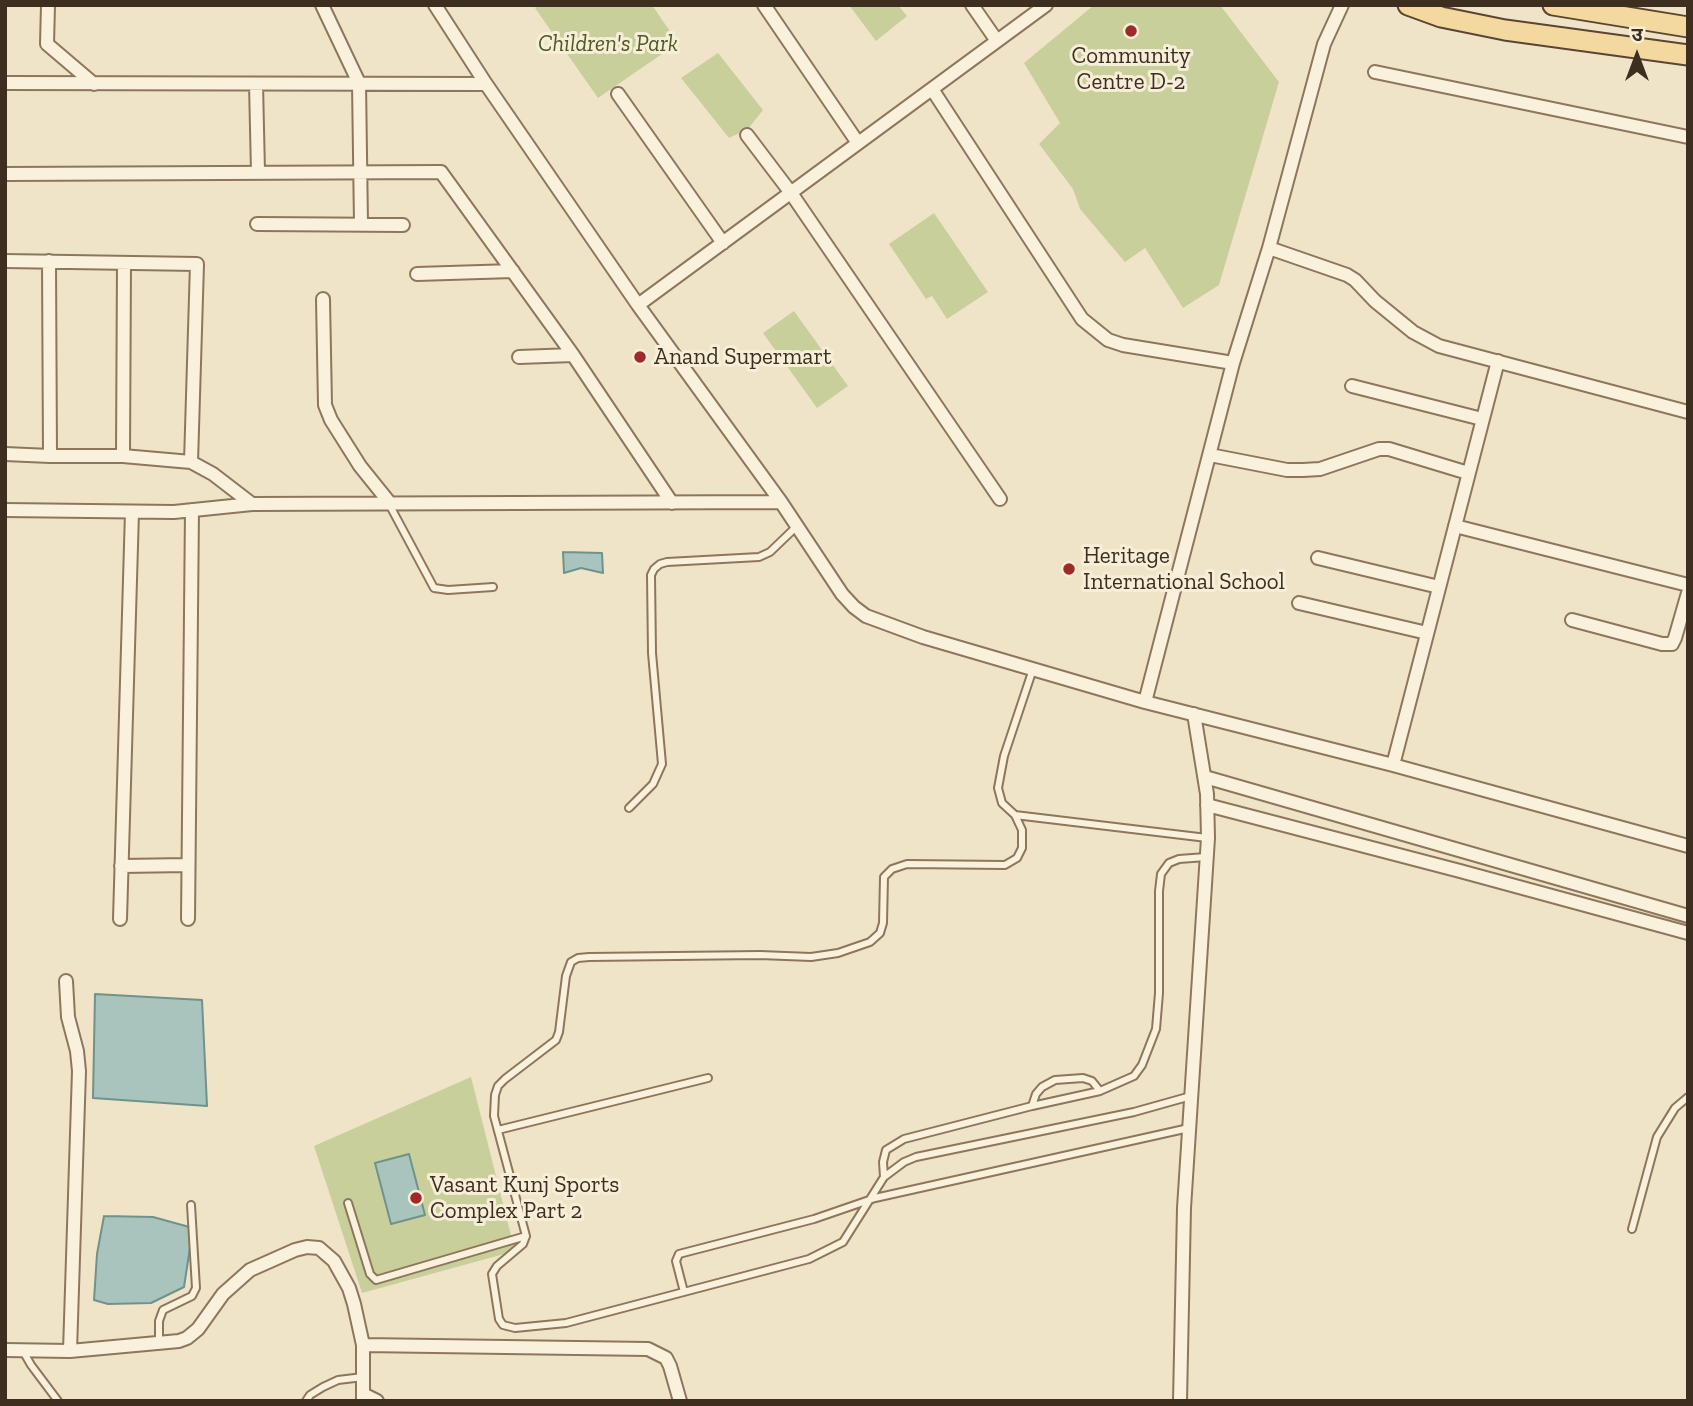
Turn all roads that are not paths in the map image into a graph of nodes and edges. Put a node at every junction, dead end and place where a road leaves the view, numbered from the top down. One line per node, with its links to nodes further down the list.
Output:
1 (48, 5): 16 (street)
2 (322, 5): 15 (street)
3 (435, 5): 18 (street)
4 (764, 5): 23 (street)
5 (972, 5): 11 (street)
6 (1046, 5): 11 (street)
7 (1342, 5): 32 (street)
8 (1408, 5): 12 (main road)
9 (1553, 5): 10 (main road)
10 (1688, 27)
11 (997, 41): 19 (street)
12 (1688, 55)
13 (1375, 72): 22 (street)
14 (5, 83): 16 (street)
15 (359, 83): 17 (street); 18 (street); 24 (street)
16 (94, 84): 17 (street)
17 (256, 84): 25 (street)
18 (486, 84): 39 (street)
19 (932, 89): 23 (street); 43 (street)
20 (618, 94): 31 (street)
21 (747, 135): 27 (street)
22 (1688, 137)
23 (858, 143): 27 (street)
24 (360, 171): 25 (street); 29 (street); 36 (street)
25 (258, 172): 26 (street)
26 (5, 174)
27 (791, 193): 31 (street); 53 (street)
28 (257, 224): 29 (street)
29 (361, 224): 30 (street)
30 (404, 225)
31 (723, 243): 39 (street)
32 (1269, 248): 42 (street); 43 (street)
33 (5, 261): 34 (street)
34 (49, 261): 35 (street); 49 (street)
35 (124, 262): 50 (street); 51 (street)
36 (513, 271): 37 (street); 40 (street)
37 (417, 274)
38 (323, 299): 54 (street)
39 (638, 305): 55 (street)
40 (573, 355): 41 (street); 56 (street)
41 (519, 357)
42 (1498, 361): 45 (street); 46 (street)
43 (1233, 363): 48 (street)
44 (1352, 386): 46 (street)
45 (1688, 412)
46 (1482, 419): 52 (street)
47 (5, 454): 49 (street)
48 (1210, 455): 52 (street); 73 (street)
49 (50, 456): 50 (street)
50 (124, 456): 51 (street)
51 (191, 462): 57 (street)
52 (1468, 473): 62 (street)
53 (1000, 499)
54 (388, 502): 56 (street); 57 (street); 65 (lane)
55 (781, 502): 56 (street); 61 (street)
56 (672, 503)
57 (252, 504): 59 (street)
58 (5, 510): 60 (street)
59 (192, 510): 60 (street); 83 (street)
60 (132, 512): 84 (street)
61 (798, 526): 72 (street); 78 (lane)
62 (1455, 526): 64 (street); 66 (street)
63 (1318, 558): 66 (street)
64 (1688, 585)
65 (493, 587)
66 (1439, 587): 71 (street)
67 (1688, 593): 70 (street)
68 (1299, 603): 71 (street)
69 (1572, 620): 70 (street)
70 (1684, 624)
71 (1427, 633): 75 (street)
72 (1032, 669): 73 (street); 79 (lane)
73 (1145, 702): 74 (street)
74 (1194, 714): 75 (street); 76 (street)
75 (1393, 765): 81 (street)
76 (1205, 777): 77 (street); 85 (street)
77 (1207, 805): 80 (street); 88 (street)
78 (629, 808)
79 (1015, 815): 80 (lane); 96 (lane)
80 (1208, 838): 82 (street)
81 (1688, 846)
82 (1207, 857): 91 (lane); 92 (street)
83 (188, 865): 84 (street); 87 (street)
84 (121, 866): 86 (street)
85 (1688, 916)
86 (120, 919)
87 (188, 919)
88 (1688, 933)
89 (66, 981): 108 (street)
90 (709, 1078): 96 (lane)
91 (1100, 1091): 94 (lane); 94 (lane)
92 (1191, 1096): 95 (street); 97 (lane)
93 (1688, 1097): 101 (lane)
94 (1032, 1106): 97 (lane)
95 (1189, 1128): 98 (lane); 115 (street)
96 (498, 1130): 102 (lane)
97 (884, 1177): 98 (lane)
98 (868, 1200): 103 (lane); 103 (lane)
99 (348, 1203): 102 (lane)
100 (191, 1205): 104 (lane)
101 (1632, 1229)
102 (526, 1236): 103 (lane)
103 (684, 1293)
104 (159, 1344): 105 (street); 108 (street)
105 (363, 1345): 109 (street); 114 (street)
106 (5, 1350): 107 (street)
107 (23, 1350): 108 (street); 111 (lane)
108 (70, 1351)
109 (363, 1377): 110 (street); 112 (lane)
110 (363, 1397): 113 (street)
111 (58, 1401)
112 (306, 1401)
113 (377, 1401)
114 (680, 1401)
115 (1180, 1401)

